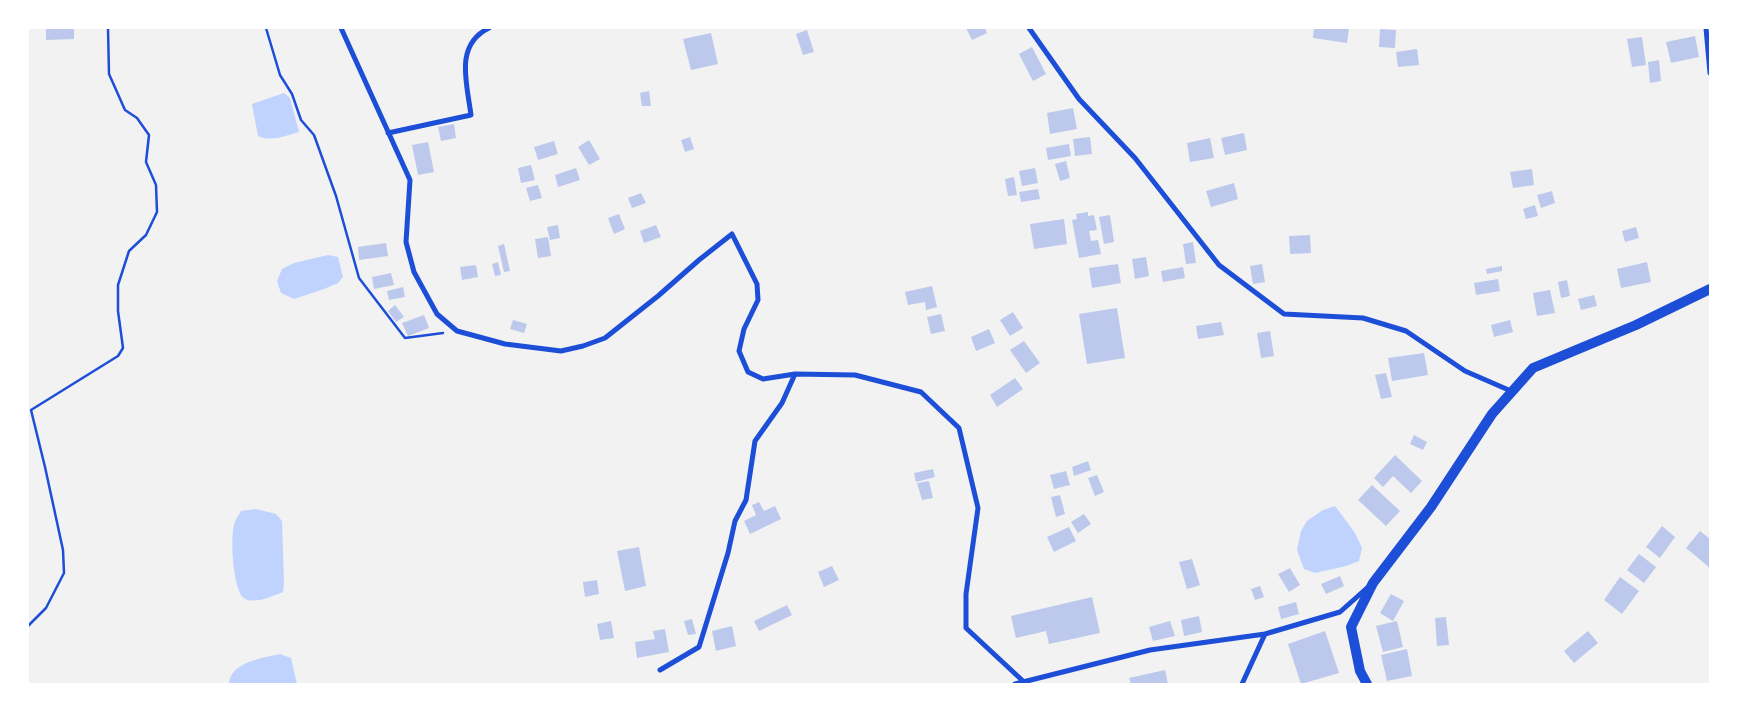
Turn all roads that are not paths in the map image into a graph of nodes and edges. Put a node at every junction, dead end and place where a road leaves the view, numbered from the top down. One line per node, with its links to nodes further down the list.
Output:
1 (341, 28): 6 (street)
2 (490, 28): 6 (street)
3 (1029, 28): 9 (street)
4 (1706, 28): 5 (street)
5 (1710, 73)
6 (388, 133): 8 (street)
7 (1710, 289): 9 (main road)
8 (795, 374): 12 (street); 13 (street)
9 (1512, 391): 10 (main road)
10 (1373, 583): 11 (street); 16 (main road)
11 (1265, 634): 13 (street); 15 (street)
12 (660, 670)
13 (1024, 682): 14 (street)
14 (1015, 684)
15 (1242, 684)
16 (1367, 684)

